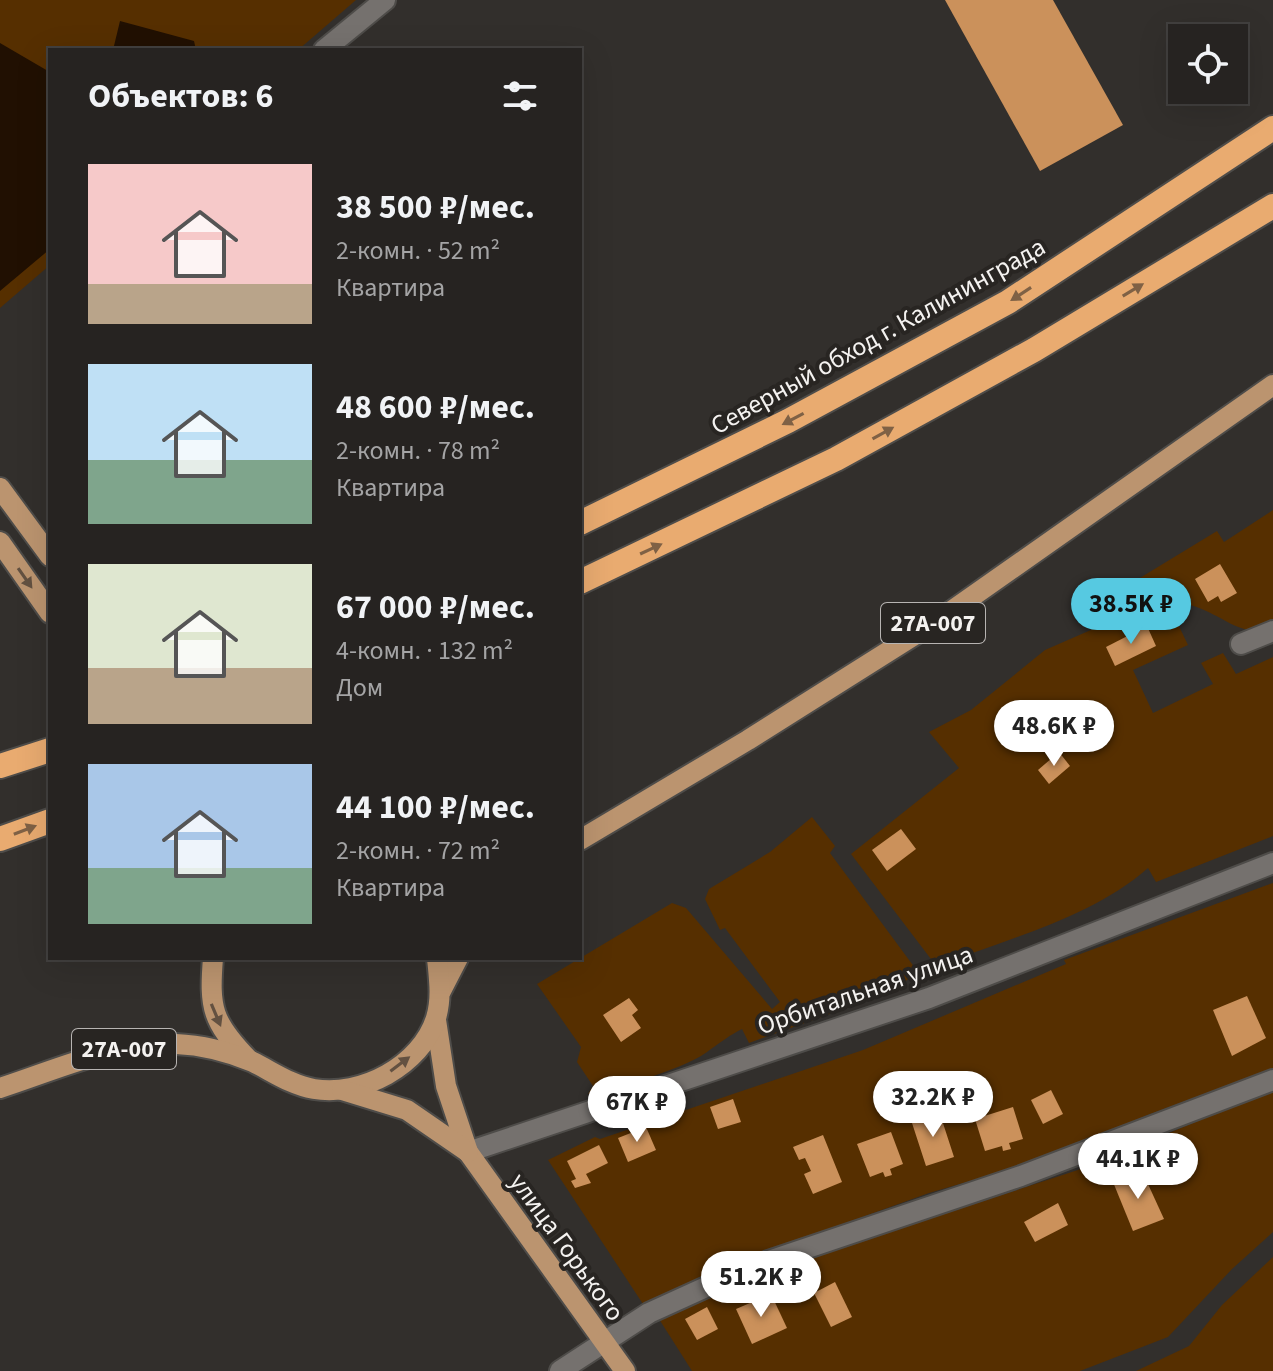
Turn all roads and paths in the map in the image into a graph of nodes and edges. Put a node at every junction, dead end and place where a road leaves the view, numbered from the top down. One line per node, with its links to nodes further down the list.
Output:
1 (385, 0): 2 (street)
2 (326, 48)
3 (1273, 119): 6 (street)
4 (1273, 128): 6 (highway, Северный обход г. Калининграда)
5 (1273, 206): 14 (highway, one-way to 5)
6 (1048, 276): 9 (highway, Северный обход г. Калининграда, one-way to 9)
7 (1273, 385): 24 (main road, 27А-007)
8 (0, 488): 10 (main road)
9 (582, 522)
10 (27, 524): 11 (street); 13 (main road)
11 (48, 539)
12 (0, 542): 15 (main road, one-way to 15)
13 (48, 553)
14 (582, 581)
15 (48, 610)
16 (1273, 631): 17 (street)
17 (1241, 644)
18 (48, 750): 20 (main road)
19 (48, 751): 21 (highway)
20 (0, 759)
21 (0, 766)
22 (48, 822): 23 (highway, one-way to 22)
23 (0, 839)
24 (582, 839)
25 (1273, 863): 35 (street, Орбитальная улица)
26 (213, 960): 31 (main road, one-way to 31)
27 (437, 960): 29 (main road)
28 (457, 960): 29 (main road)
29 (441, 991): 30 (main road)
30 (436, 1020): 34 (main road, one-way to 30); 35 (main road)
31 (251, 1061): 33 (main road, 27А-007); 34 (main road)
32 (1273, 1080): 36 (street)
33 (0, 1088)
34 (342, 1090): 35 (main road)
35 (468, 1152): 36 (main road, улица Горького)
36 (604, 1343): 37 (street); 38 (main road, улица Горького)
37 (560, 1371)
38 (625, 1371)

